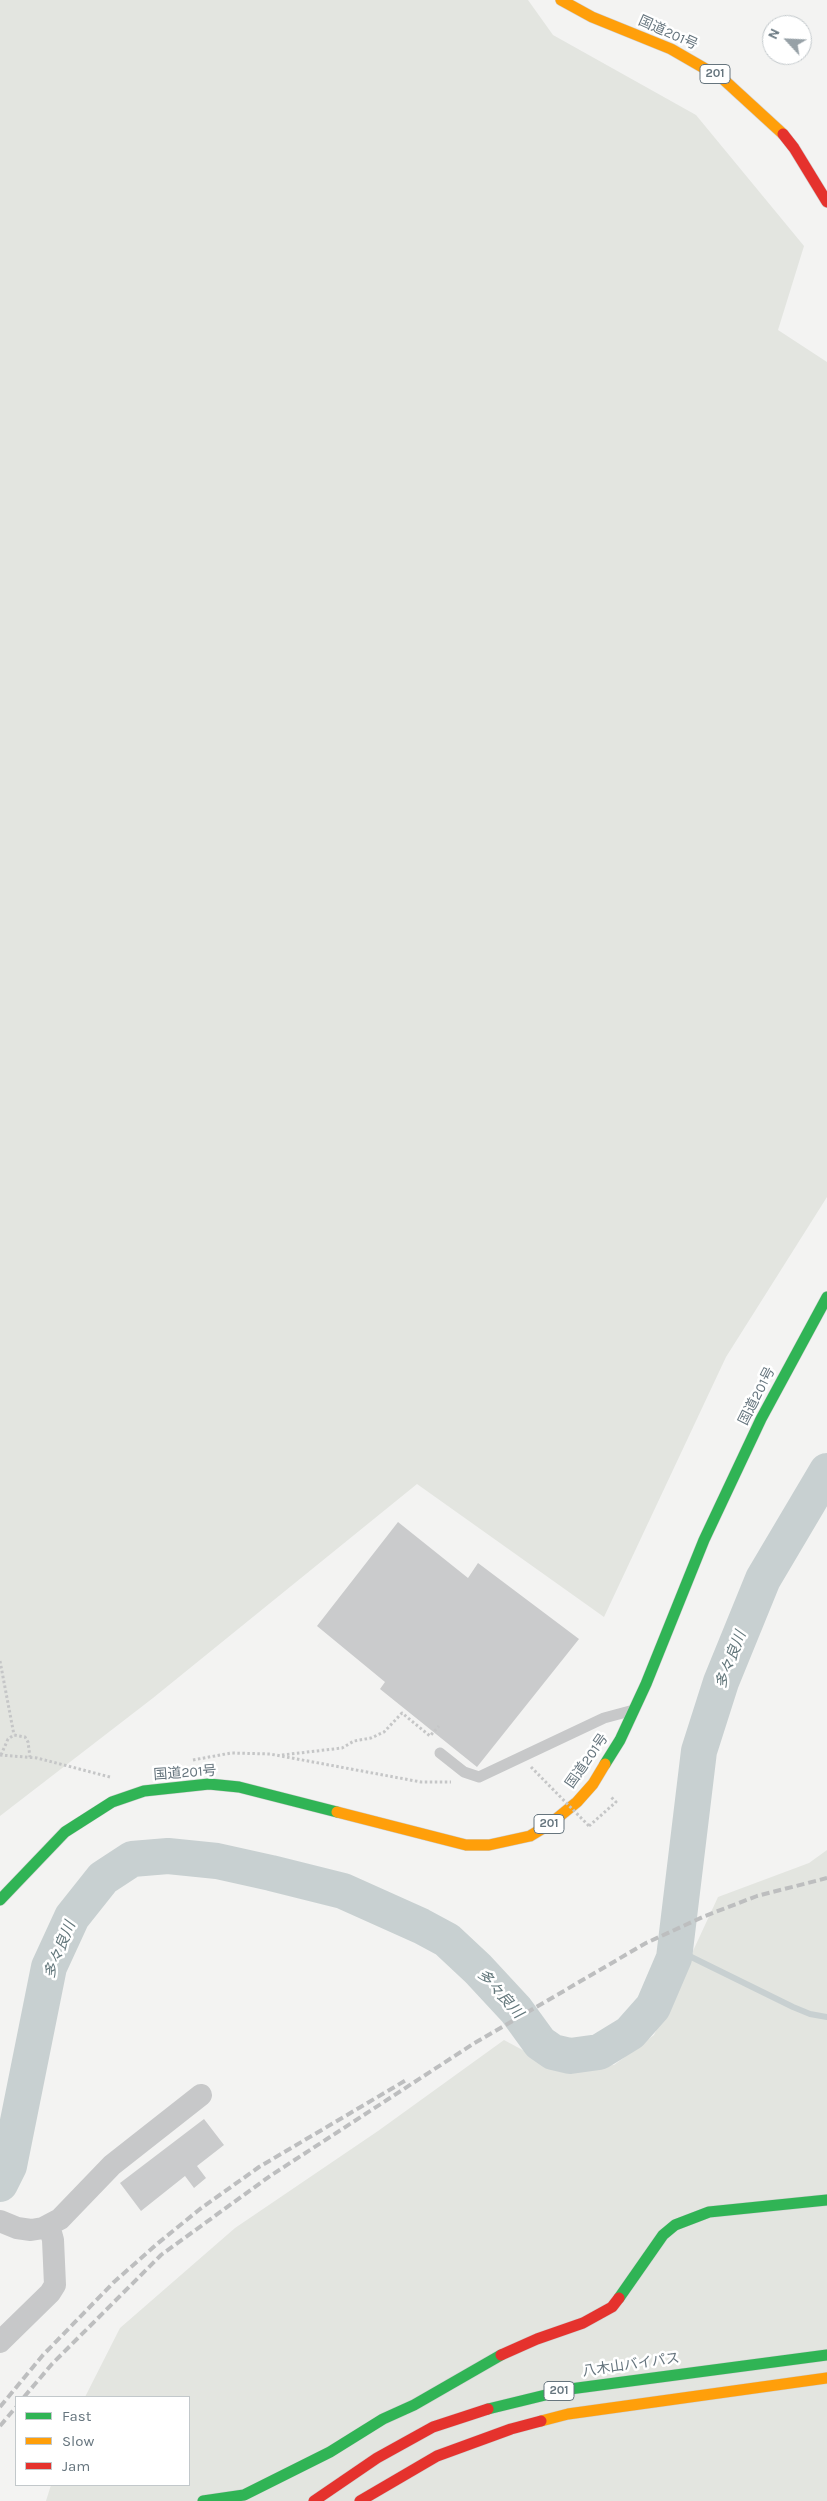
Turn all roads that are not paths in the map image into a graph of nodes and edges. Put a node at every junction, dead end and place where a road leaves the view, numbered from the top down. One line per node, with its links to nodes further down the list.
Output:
1 (561, 0): 2 (main road, 国道201号 / 201)
2 (827, 202)
3 (827, 1296): 4 (main road, 国道201号 / 201)
4 (634, 1710): 5 (lane); 6 (main road, 国道201号 / 201)
5 (440, 1753)
6 (0, 1900)
7 (200, 2096): 10 (street)
8 (827, 2200): 14 (main road)
9 (8, 2224): 10 (street)
10 (49, 2225): 11 (street)
11 (0, 2342)
12 (827, 2355): 15 (main road, 八木山バイパス / 201)
13 (827, 2378): 16 (main road, 201)
14 (203, 2501)
15 (314, 2501)
16 (360, 2501)

